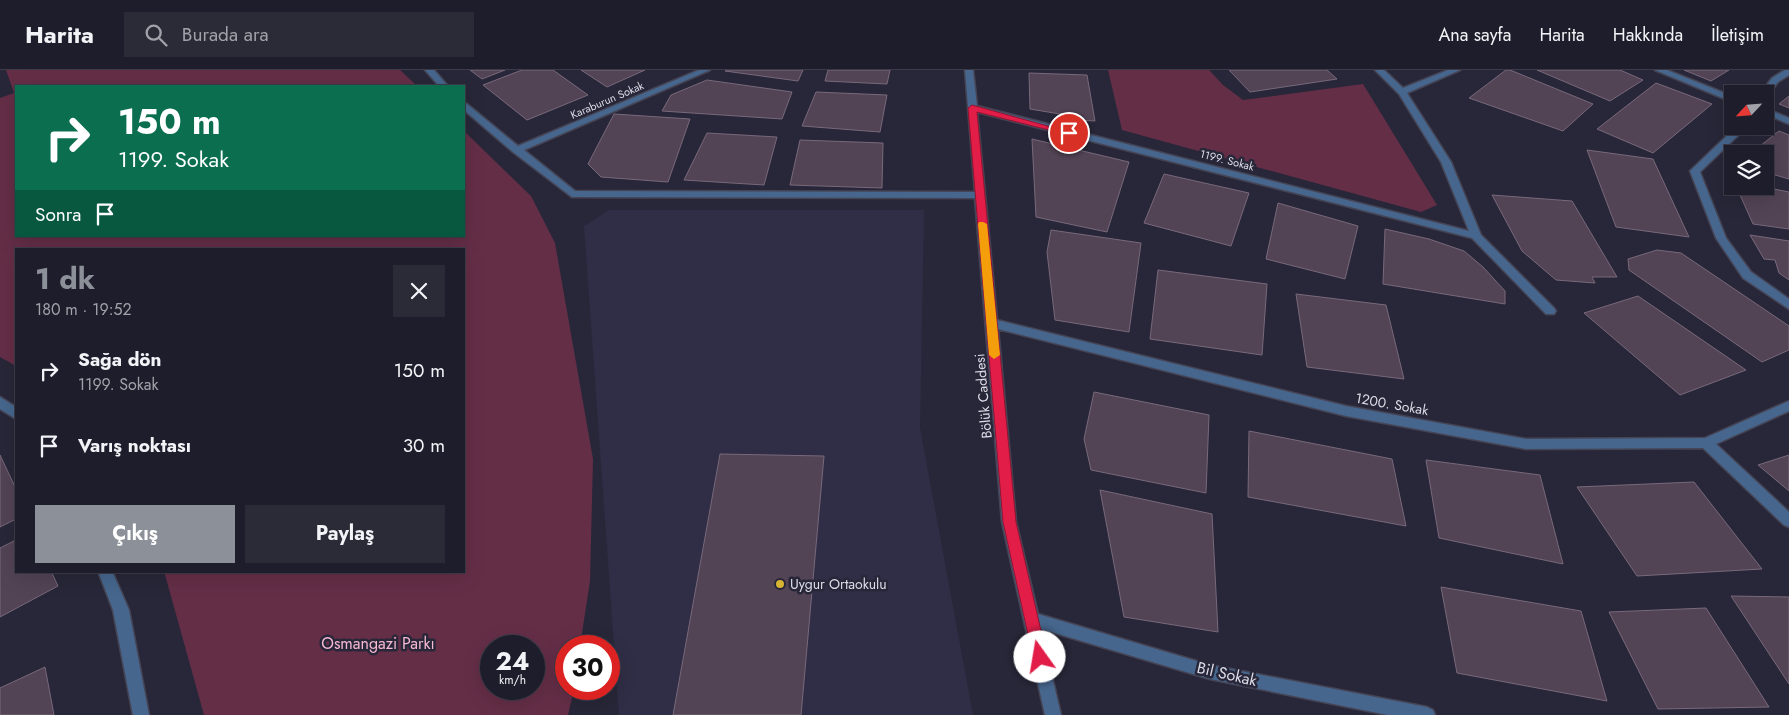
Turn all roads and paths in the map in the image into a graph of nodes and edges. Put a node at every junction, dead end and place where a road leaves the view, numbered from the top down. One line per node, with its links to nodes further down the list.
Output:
1 (429, 70): 8 (street)
2 (706, 70): 17 (street, Karaburun Sokak)
3 (969, 70): 13 (street, Bölük Caddesi)
4 (1379, 70): 10 (street)
5 (1456, 70): 10 (street)
6 (1659, 70): 11 (street)
7 (1789, 71): 9 (street)
8 (443, 85)
9 (1770, 85)
10 (1402, 92): 19 (street)
11 (1724, 96)
12 (465, 107): 17 (street)
13 (972, 108): 18 (street, Bölük Caddesi); 19 (street, 1199. Sokak)
14 (1774, 115): 15 (street)
15 (1789, 121)
16 (1733, 135): 20 (street)
17 (516, 150): 18 (street)
18 (980, 195): 22 (street, Bölük Caddesi)
19 (1476, 236): 21 (street)
20 (1789, 305)
21 (1550, 311)
22 (991, 323): 26 (street, 1200. Sokak); 29 (street, Bölük Caddesi)
23 (0, 402): 25 (street)
24 (1789, 406): 26 (street, 1200. Sokak)
25 (15, 413)
26 (1706, 443): 27 (street)
27 (1789, 520)
28 (106, 573): 30 (street)
29 (1031, 619): 31 (street, Bölük Caddesi); 32 (street, Bil Sokak)
30 (141, 715)
31 (1053, 715)
32 (1427, 715)

